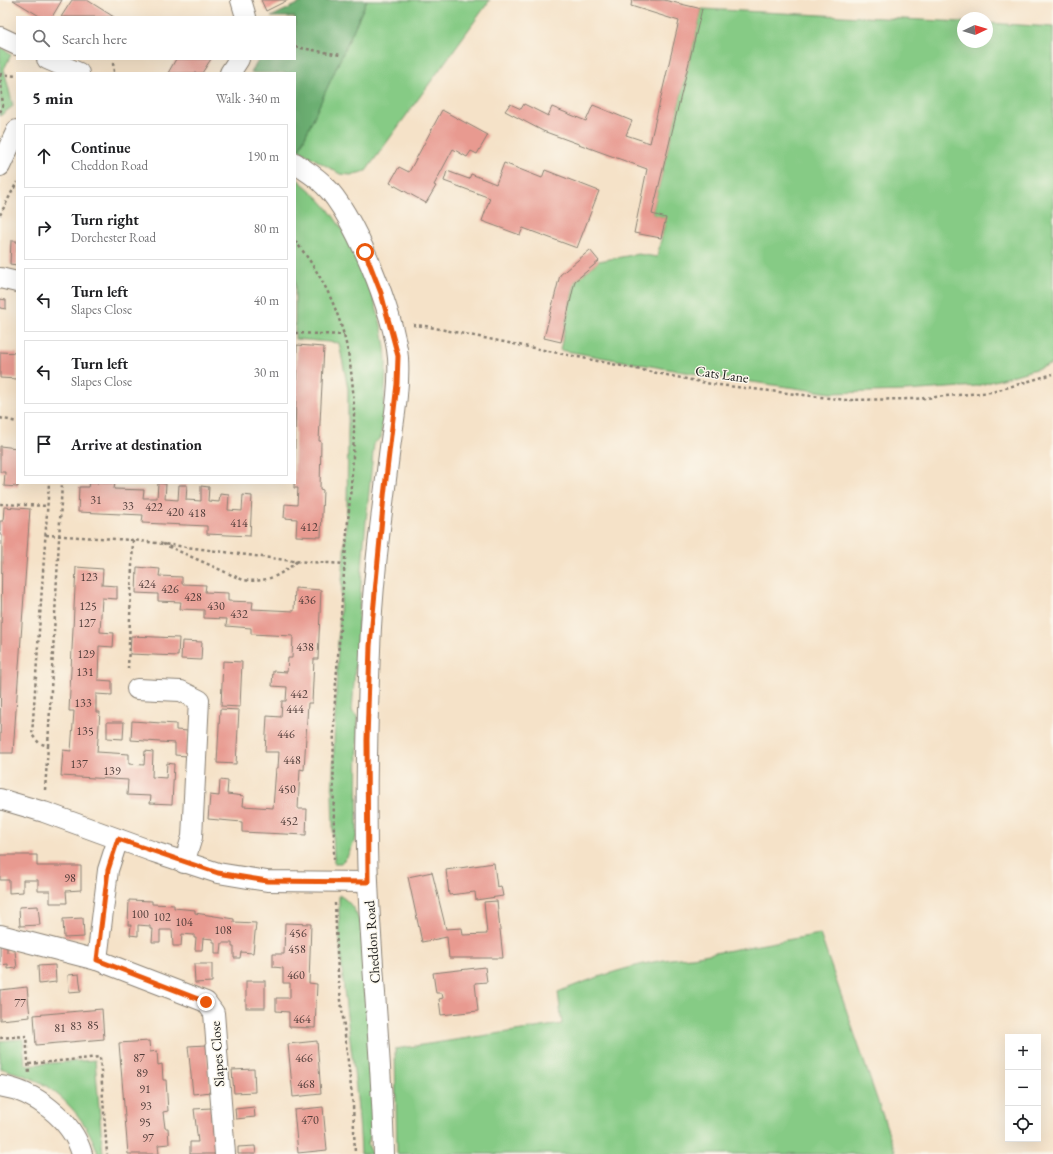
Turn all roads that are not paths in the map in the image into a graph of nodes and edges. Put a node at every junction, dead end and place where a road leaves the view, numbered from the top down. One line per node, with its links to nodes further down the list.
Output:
1 (241, 0): 2 (street)
2 (246, 16)
3 (0, 37): 4 (street)
4 (16, 45)
5 (48, 60): 8 (street)
6 (50, 60): 9 (street)
7 (238, 60): 10 (street)
8 (42, 72)
9 (77, 72)
10 (231, 72)
11 (16, 132): 13 (street)
12 (296, 164): 20 (street, Cheddon Road)
13 (0, 166)
14 (0, 278): 15 (street)
15 (16, 282)
16 (137, 689): 19 (street)
17 (0, 799): 18 (street)
18 (118, 839): 19 (street); 22 (street)
19 (184, 863): 20 (street)
20 (368, 882): 26 (street, Cheddon Road)
21 (0, 935): 22 (street, Slapes Close)
22 (97, 960): 25 (street, Slapes Close)
23 (0, 1086): 24 (street)
24 (82, 1154)
25 (225, 1154)
26 (384, 1154)

